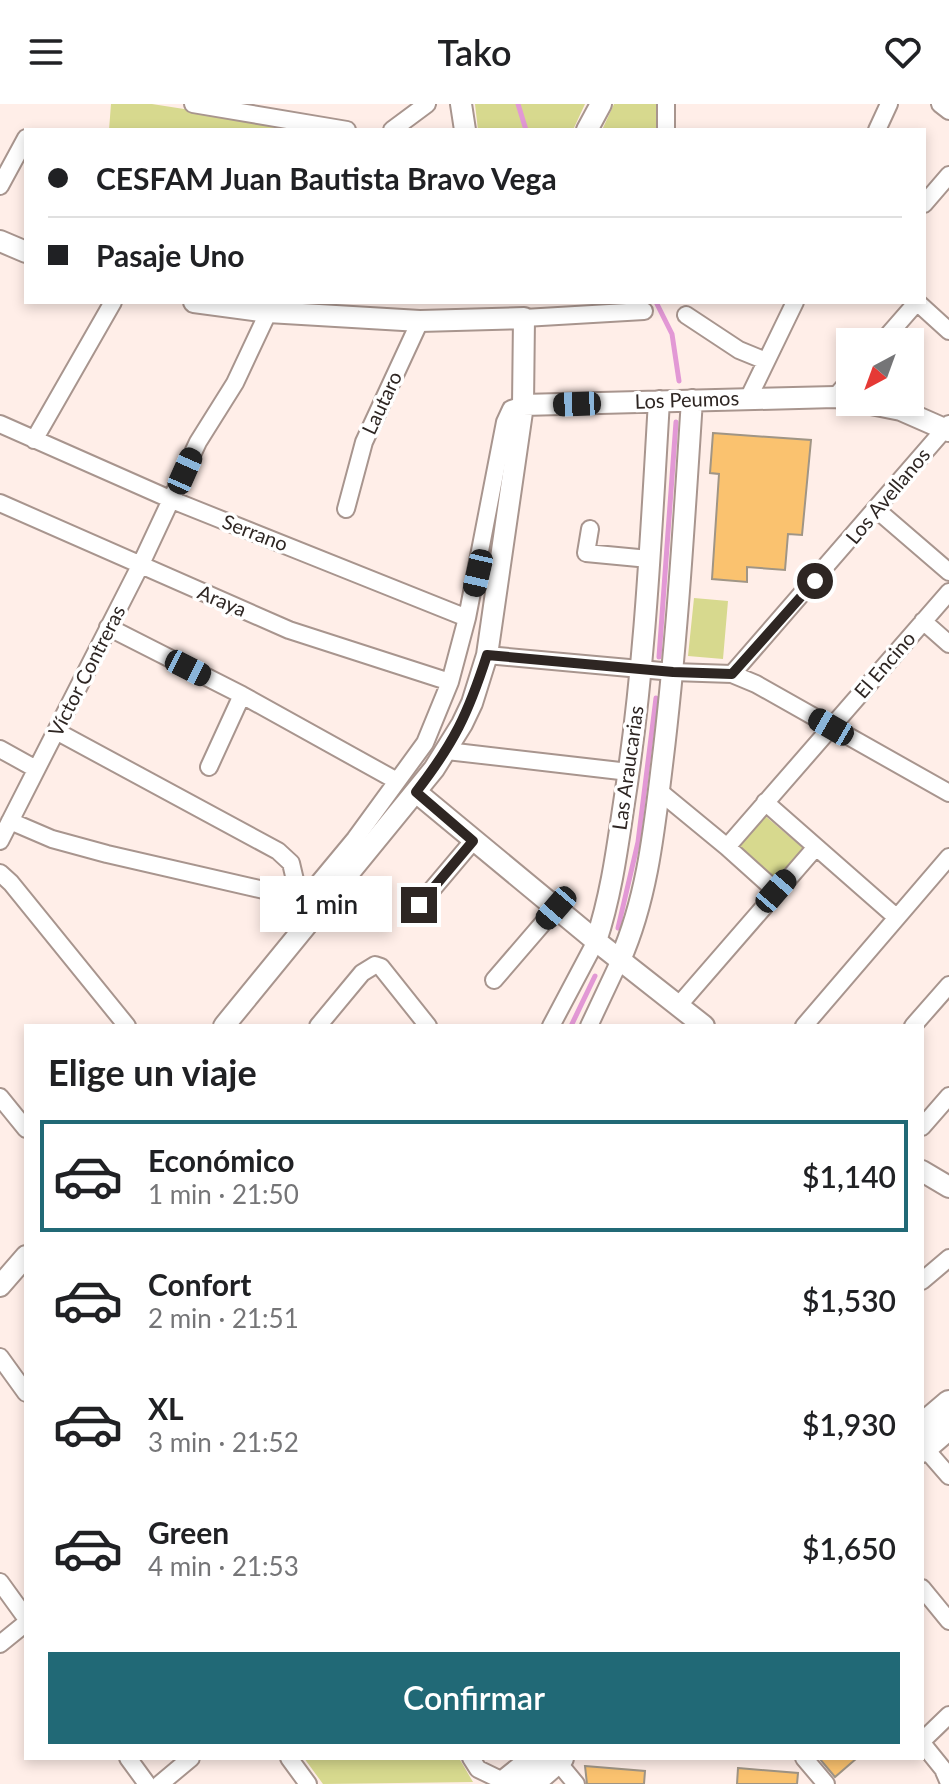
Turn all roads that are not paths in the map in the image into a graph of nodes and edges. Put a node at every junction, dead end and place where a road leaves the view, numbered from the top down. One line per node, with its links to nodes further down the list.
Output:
1 (193, 104): 9 (street)
2 (427, 104): 10 (street)
3 (461, 104): 11 (street)
4 (601, 104): 12 (street)
5 (666, 104): 13 (street)
6 (889, 104): 14 (street)
7 (940, 104): 8 (street)
8 (949, 111)
9 (335, 128)
10 (395, 128)
11 (465, 128)
12 (588, 128)
13 (666, 128)
14 (878, 128)
15 (24, 141): 17 (street)
16 (949, 175): 18 (street)
17 (0, 186)
18 (943, 195)
19 (0, 241): 20 (street)
20 (24, 251)
21 (112, 304): 43 (street)
22 (224, 304): 27 (street)
23 (430, 304): 31 (street, Lautaro)
24 (794, 304): 34 (street)
25 (915, 304): 32 (street)
26 (919, 304): 33 (street)
27 (270, 307): 31 (street); 44 (street, Víctor Contreras)
28 (644, 311): 30 (street)
29 (686, 315): 34 (street)
30 (524, 318): 31 (street); 39 (street)
31 (420, 321): 46 (street, Lautaro)
32 (894, 328)
33 (949, 331)
34 (766, 361): 36 (street)
35 (836, 398): 36 (street, Los Peumos)
36 (748, 399): 37 (street, Los Peumos)
37 (692, 400): 38 (street, Los Peumos); 59 (street, Las Araucarias)
38 (659, 401): 39 (street, Los Peumos); 49 (street, Las Araucarias)
39 (523, 405): 53 (street); 57 (street)
40 (917, 416): 42 (street)
41 (0, 424): 43 (street, Serrano)
42 (948, 428): 47 (street, Los Avellanos)
43 (34, 440): 44 (street, Serrano)
44 (172, 500): 50 (street, Víctor Contreras); 53 (street, Serrano)
45 (0, 503): 50 (street, Araya)
46 (346, 509)
47 (877, 510): 51 (street); 60 (street, Los Avellanos)
48 (590, 529): 49 (street)
49 (649, 559): 58 (street, Las Araucarias)
50 (140, 566): 55 (street, Víctor Contreras); 61 (street, Araya)
51 (949, 572)
52 (949, 592): 54 (street, El Encino)
53 (467, 618): 61 (street)
54 (923, 621): 56 (street); 63 (street, El Encino)
55 (108, 627): 62 (street); 64 (street, Víctor Contreras)
56 (949, 644)
57 (487, 655): 58 (street); 66 (street)
58 (641, 669): 59 (street); 69 (street, Las Araucarias)
59 (673, 672): 60 (street); 71 (street, Las Araucarias)
60 (732, 674): 63 (street)
61 (450, 682): 70 (street)
62 (242, 695): 67 (street); 70 (street)
63 (831, 727): 73 (street); 74 (street, El Encino)
64 (56, 731): 68 (street, Víctor Contreras); 83 (street)
65 (0, 749): 68 (street)
66 (447, 751): 69 (street); 72 (street)
67 (209, 767)
68 (36, 769): 75 (street, Víctor Contreras)
69 (629, 772): 88 (street, Las Araucarias)
70 (397, 781): 83 (street)
71 (659, 791): 78 (street); 89 (street, Las Araucarias)
72 (416, 792): 77 (street); 87 (street)
73 (949, 793)
74 (765, 802): 78 (street, El Encino); 79 (street)
75 (10, 821): 76 (street, Víctor Contreras); 83 (street)
76 (0, 841)
77 (473, 841): 84 (street); 85 (street)
78 (727, 847): 82 (street)
79 (816, 847): 82 (street); 86 (street)
80 (949, 857): 86 (street)
81 (0, 873): 93 (street)
82 (776, 891): 92 (street)
83 (299, 901): 87 (street)
84 (419, 905)
85 (556, 908): 88 (street); 90 (street)
86 (896, 917): 100 (street)
87 (307, 926): 94 (street)
88 (596, 941): 89 (street); 97 (street, Las Araucarias)
89 (620, 960): 92 (street); 98 (street, Las Araucarias)
90 (494, 980)
91 (949, 985): 101 (street)
92 (678, 1006): 99 (street)
93 (125, 1024)
94 (226, 1024)
95 (320, 1024): 96 (street)
96 (426, 1024)
97 (552, 1024)
98 (590, 1024)
99 (701, 1024)
100 (806, 1024)
101 (915, 1024)
102 (949, 1096): 104 (street)
103 (0, 1097): 105 (street)
104 (924, 1125)
105 (24, 1127)
106 (924, 1172): 107 (street)
107 (949, 1187)
108 (24, 1258): 111 (street)
109 (949, 1258): 110 (street)
110 (924, 1279)
111 (0, 1286)
112 (0, 1357): 113 (street)
113 (24, 1390)
114 (949, 1403): 116 (main road)
115 (949, 1427): 117 (main road)
116 (924, 1440)
117 (924, 1441)
118 (924, 1443): 119 (street)
119 (949, 1476)
120 (0, 1582): 122 (street)
121 (924, 1590): 123 (street)
122 (24, 1617)
123 (949, 1621)
124 (24, 1622): 125 (street)
125 (0, 1644)
126 (949, 1715): 127 (street)
127 (924, 1740)
128 (924, 1745): 138 (street)
129 (129, 1760): 139 (street)
130 (189, 1760): 140 (street)
131 (290, 1760): 141 (street)
132 (472, 1760): 137 (street)
133 (548, 1760): 137 (main road)
134 (550, 1760): 142 (main road)
135 (552, 1760): 143 (street)
136 (806, 1760): 144 (street)
137 (505, 1777)
138 (949, 1783)
139 (147, 1784)
140 (160, 1784)
141 (308, 1784)
142 (531, 1784)
143 (576, 1784)
144 (826, 1784)

